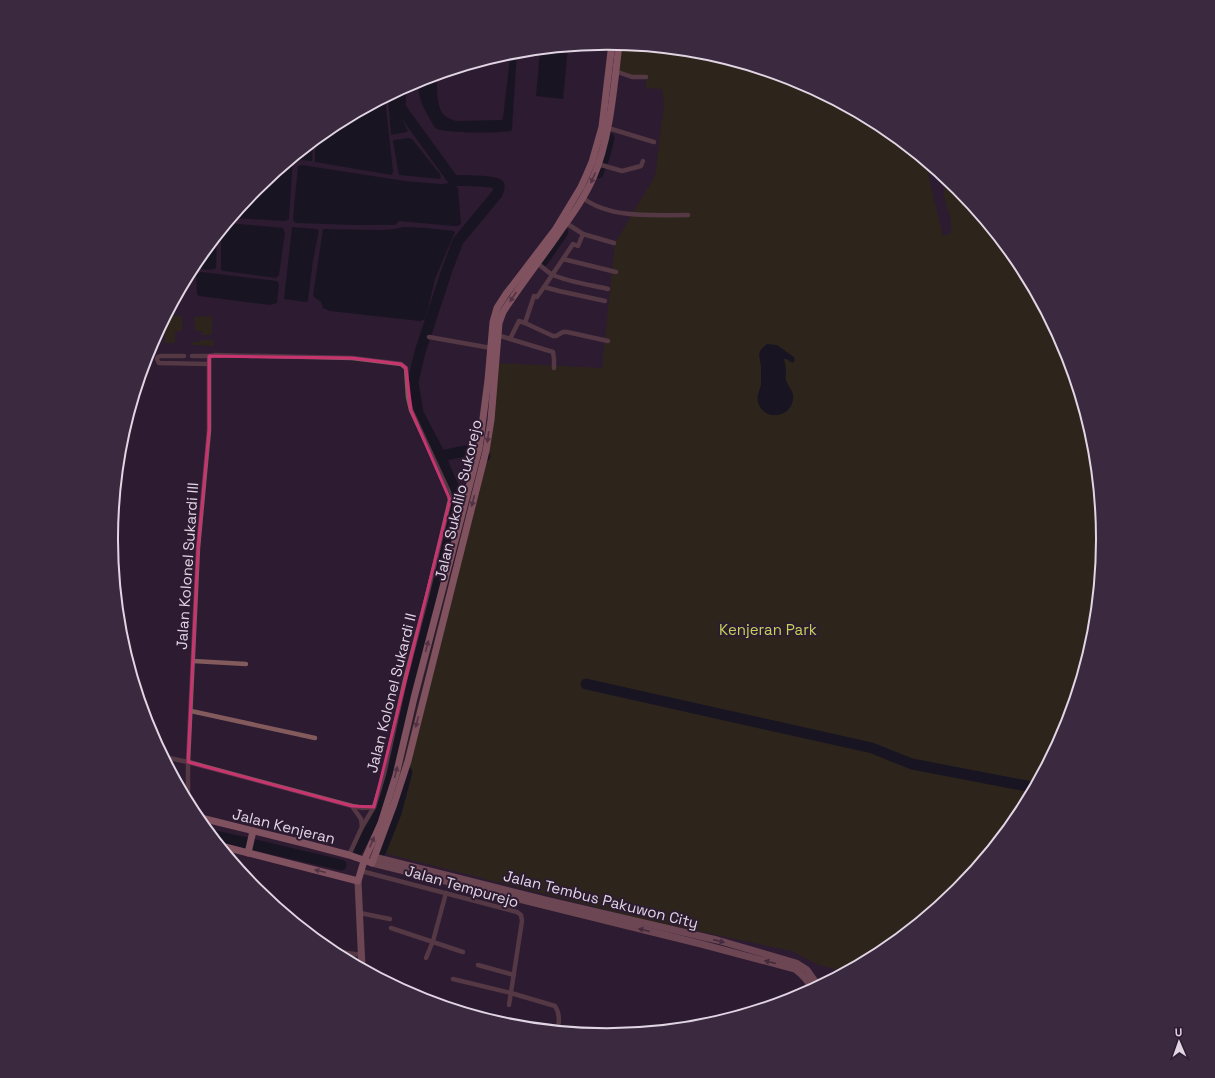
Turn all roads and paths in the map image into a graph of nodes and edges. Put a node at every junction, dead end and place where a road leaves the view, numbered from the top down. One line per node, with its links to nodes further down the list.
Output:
1 (613, 50): 3 (main road, Jalan Sukolilo Sukorejo)
2 (618, 50): 3 (main road, Jalan Sukolilo Sukorejo)
3 (616, 72): 4 (street); 5 (main road, Jalan Sukolilo Sukorejo)
4 (646, 78)
5 (608, 129): 6 (street); 8 (main road, Jalan Sukolilo Sukorejo)
6 (654, 142)
7 (643, 161): 8 (street)
8 (599, 165): 9 (main road, Jalan Sukolilo Sukorejo)
9 (584, 189): 10 (main road, Jalan Sukolilo Sukorejo); 12 (main road, Jalan Sukolilo Sukorejo)
10 (585, 199): 11 (street); 12 (main road, Jalan Sukolilo Sukorejo)
11 (688, 215)
12 (565, 222): 13 (street); 16 (main road, Jalan Sukolilo Sukorejo); 22 (main road, Jalan Sukolilo Sukorejo)
13 (583, 234): 14 (street); 15 (street)
14 (614, 243)
15 (563, 259): 17 (street); 18 (street)
16 (540, 265): 18 (street); 22 (main road, Jalan Sukolilo Sukorejo, one-way to 22)
17 (616, 272)
18 (553, 274): 19 (street); 20 (street)
19 (544, 286): 21 (street); 23 (street)
20 (608, 289)
21 (605, 301)
22 (496, 323): 24 (main road, Jalan Sukolilo Sukorejo); 28 (main road, Jalan Sukolilo Sukorejo)
23 (525, 323): 26 (street); 27 (street)
24 (499, 336): 26 (street); 34 (main road, Jalan Sukolilo Sukorejo, one-way to 34)
25 (428, 337): 28 (street)
26 (510, 339): 33 (street)
27 (608, 342)
28 (490, 348): 34 (main road, Jalan Sukolilo Sukorejo)
29 (184, 356): 32 (street)
30 (192, 356): 31 (street)
31 (209, 356): 32 (street, Jalan Kolonel Sukardi III); 46 (street, Jalan Kolonel Sukardi II)
32 (209, 364): 36 (street, Jalan Kolonel Sukardi III)
33 (554, 368)
34 (483, 450): 35 (main road, Jalan Sukolilo Sukorejo)
35 (476, 474): 38 (main road, Jalan Sukolilo Sukorejo, one-way to 35); 39 (main road, Jalan Sukolilo Sukorejo, one-way to 39)
36 (193, 662): 37 (street); 40 (street, Jalan Kolonel Sukardi III)
37 (246, 664)
38 (414, 698): 39 (main road); 53 (main road, Jalan Sukolilo Sukorejo, one-way to 38)
39 (423, 700): 54 (main road, Jalan Sukolilo Sukorejo, one-way to 54)
40 (190, 712): 41 (street); 43 (street, Jalan Kolonel Sukardi III)
41 (315, 738)
42 (171, 758): 43 (street)
43 (188, 762): 44 (street, Jalan Kolonel Sukardi III); 45 (street)
44 (188, 790)
45 (352, 806): 46 (street); 48 (street)
46 (374, 807): 48 (street, Jalan Kolonel Sukardi II)
47 (207, 820): 49 (main road, Jalan Kenjeran)
48 (362, 827): 52 (street, Jalan Kolonel Sukardi II)
49 (252, 832): 51 (main road); 52 (main road, Jalan Kenjeran)
50 (229, 848): 51 (main road)
51 (248, 852): 56 (main road, one-way to 51)
52 (349, 855): 53 (main road, Jalan Kenjeran)
53 (366, 858): 54 (main road, Jalan Tembus Pakuwon City); 55 (main road, Jalan Sukolilo Sukorejo)
54 (373, 860): 70 (street, Jalan Tembus Pakuwon City, one-way to 70); 71 (street, Jalan Tembus Pakuwon City, one-way to 54)
55 (361, 871): 56 (main road, Jalan Sukolilo Sukorejo); 57 (street, Jalan Tempurejo)
56 (358, 881): 58 (street)
57 (446, 893): 61 (street); 68 (street, Jalan Tempurejo)
58 (360, 913): 59 (street); 64 (street)
59 (390, 919)
60 (391, 928): 61 (street)
61 (433, 941): 62 (street); 65 (street)
62 (463, 952)
63 (348, 953): 64 (street)
64 (362, 955): 66 (street)
65 (426, 958)
66 (362, 961)
67 (478, 966): 68 (street)
68 (514, 975): 72 (street)
69 (453, 979): 72 (street)
70 (815, 982)
71 (810, 984)
72 (511, 993): 73 (street); 74 (street)
73 (509, 1005)
74 (558, 1025)

